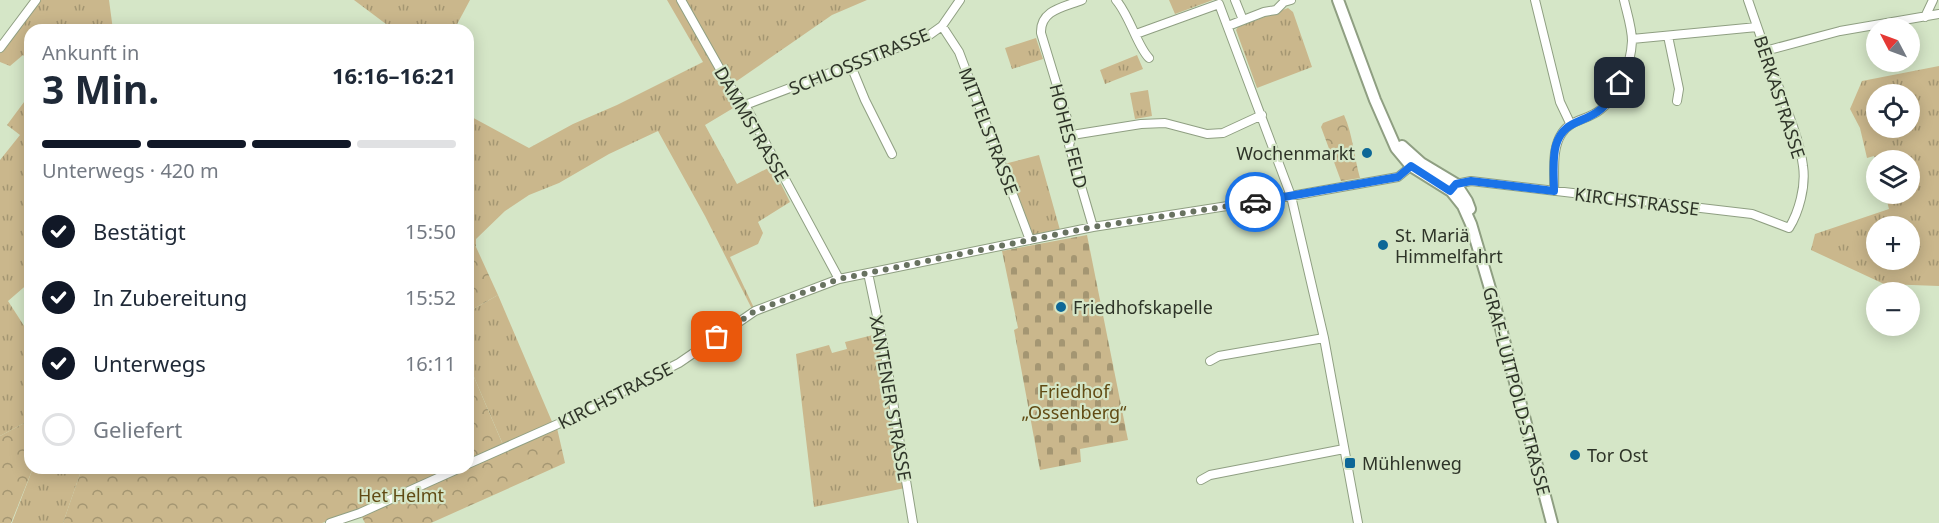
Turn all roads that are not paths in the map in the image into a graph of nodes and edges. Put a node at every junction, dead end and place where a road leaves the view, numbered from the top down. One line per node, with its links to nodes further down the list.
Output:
1 (36, 0): 22 (street)
2 (681, 0): 27 (street, DAMMSTRASSE)
3 (960, 0): 16 (street, SCHLOSSSTRASSE)
4 (1082, 0): 30 (street, HOHES FELD)
5 (1116, 0): 19 (street)
6 (1235, 0): 15 (street)
7 (1292, 0): 15 (street)
8 (1338, 0): 32 (street, GRAF-LUITPOLD-STRASSE)
9 (1535, 0): 29 (street)
10 (1624, 0): 21 (street)
11 (1748, 0): 18 (street, BERKASTRASSE)
12 (1933, 0): 14 (street)
13 (1939, 14): 14 (street)
14 (1925, 17): 23 (street)
15 (1242, 20): 17 (street)
16 (942, 26): 25 (street, SCHLOSSSTRASSE); 38 (street, MITTELSTRASSE)
17 (1228, 26): 19 (street); 28 (street)
18 (1757, 27): 20 (street); 23 (street, BERKASTRASSE)
19 (1136, 34): 24 (street)
20 (1668, 36): 21 (street); 26 (street)
21 (1632, 39): 29 (street)
22 (0, 48)
23 (1765, 51): 37 (street, BERKASTRASSE)
24 (1149, 58)
25 (851, 66): 27 (street, SCHLOSSSTRASSE); 31 (street)
26 (1677, 101)
27 (745, 105): 40 (street, DAMMSTRASSE)
28 (1262, 115): 30 (street); 35 (street)
29 (1570, 123): 34 (street)
30 (1072, 135): 36 (street, HOHES FELD)
31 (892, 154)
32 (1414, 163): 33 (street, GRAF-LUITPOLD-STRASSE); 35 (street, KIRCHSTRASSE)
33 (1453, 187): 34 (street, KIRCHSTRASSE); 50 (street, GRAF-LUITPOLD-STRASSE)
34 (1554, 191): 37 (street, KIRCHSTRASSE)
35 (1291, 196): 36 (street, KIRCHSTRASSE); 41 (street)
36 (1093, 227): 38 (street, KIRCHSTRASSE)
37 (1789, 228)
38 (1030, 240): 39 (street, KIRCHSTRASSE)
39 (868, 273): 40 (street, KIRCHSTRASSE); 48 (street, XANTENER STRASSE)
40 (839, 279): 44 (street, KIRCHSTRASSE)
41 (1324, 338): 42 (street); 43 (street)
42 (1210, 361)
43 (1344, 449): 46 (street); 49 (street)
44 (474, 461)
45 (447, 474): 47 (street)
46 (1201, 480)
47 (330, 523)
48 (913, 523)
49 (1358, 523)
50 (1552, 523)

